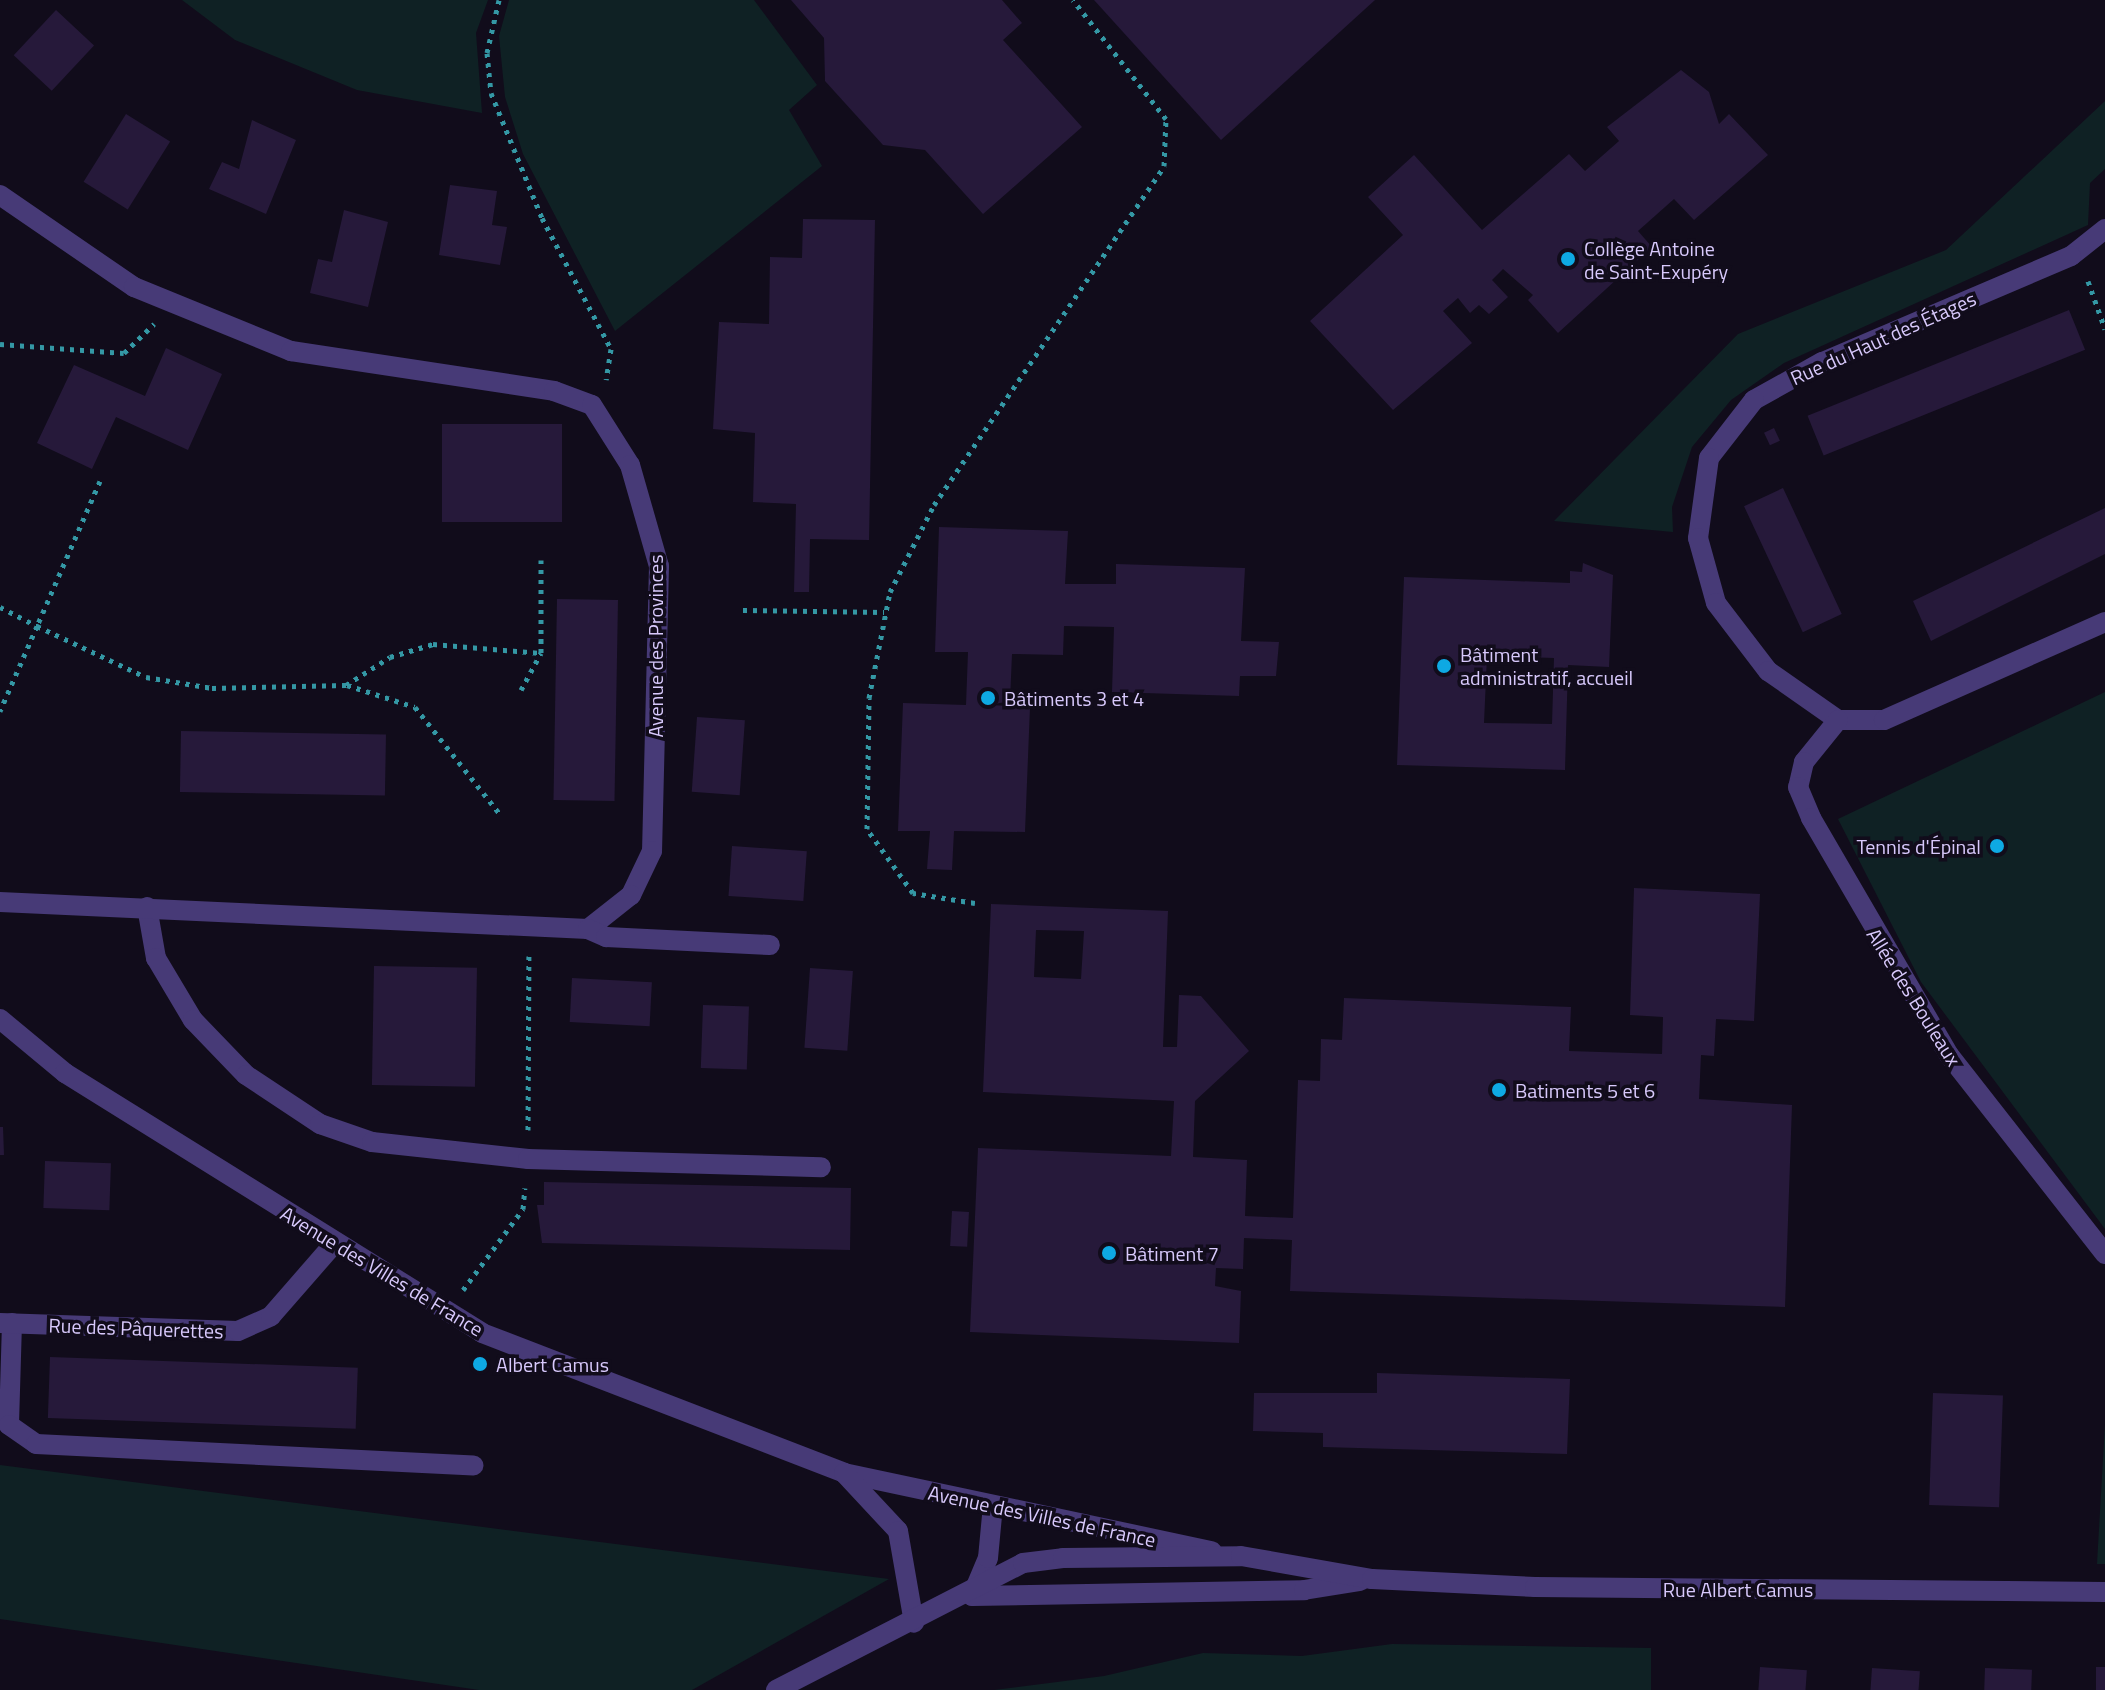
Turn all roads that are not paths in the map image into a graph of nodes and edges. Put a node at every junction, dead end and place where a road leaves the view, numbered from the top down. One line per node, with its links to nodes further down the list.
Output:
1 (0, 195): 7 (street, Avenue des Provinces)
2 (2105, 229): 4 (street, Rue du Haut des Étages)
3 (2105, 622): 4 (street)
4 (1838, 720): 12 (street, Allée des Bouleaux)
5 (0, 902): 6 (street)
6 (147, 907): 7 (street); 10 (street)
7 (588, 929): 8 (street)
8 (770, 945)
9 (0, 1019): 11 (street, Avenue des Villes de France)
10 (821, 1167)
11 (333, 1245): 13 (street, Rue des Pâquerettes); 15 (street, Avenue des Villes de France)
12 (2105, 1254)
13 (6, 1323): 14 (street)
14 (473, 1465)
15 (844, 1473): 16 (street, Avenue des Villes de France); 21 (street, Avenue des Villes de France)
16 (993, 1505): 17 (street, Avenue des Villes de France); 20 (street)
17 (1241, 1556): 18 (street, Rue Albert Camus); 20 (street, Rue Albert Camus)
18 (1372, 1579): 19 (street, Rue Albert Camus); 20 (street, Rue Albert Camus)
19 (2105, 1592)
20 (972, 1596): 21 (street, Rue Albert Camus)
21 (914, 1623): 22 (street, Rue Albert Camus)
22 (776, 1690)

